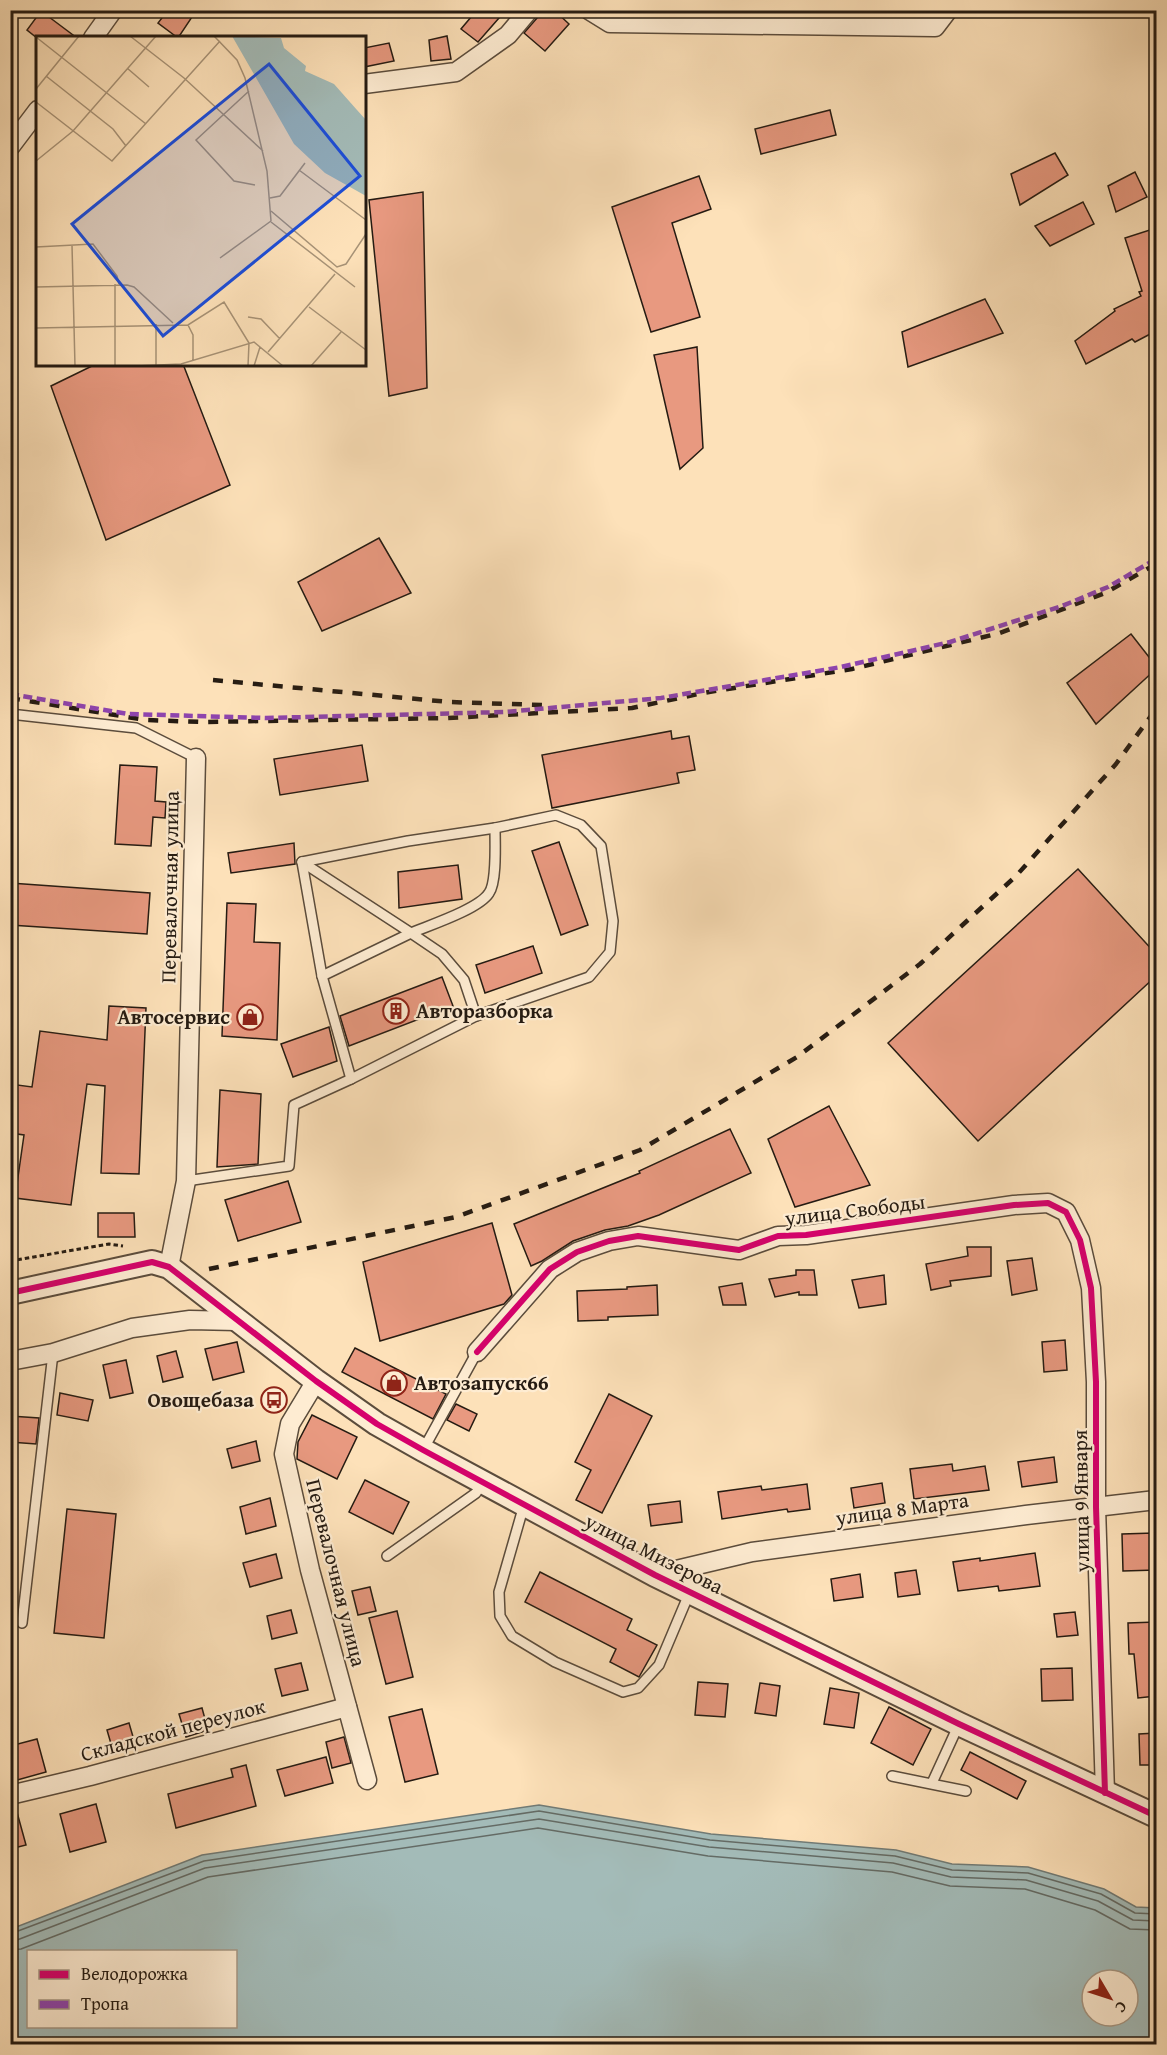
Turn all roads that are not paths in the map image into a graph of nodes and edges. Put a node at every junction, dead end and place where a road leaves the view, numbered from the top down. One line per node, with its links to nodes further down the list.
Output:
1 (528, 10): 6 (street)
2 (589, 10): 3 (street)
3 (948, 10)
4 (103, 14): 5 (street)
5 (94, 36)
6 (366, 84)
7 (36, 115): 8 (street)
8 (29, 131): 9 (street)
9 (10, 147)
10 (10, 714): 11 (lane)
11 (196, 758): 18 (street, Перевалочная улица)
12 (495, 828): 13 (lane); 14 (lane); 16 (lane)
13 (302, 862): 14 (lane); 15 (lane)
14 (411, 933): 15 (lane); 16 (lane)
15 (322, 976): 17 (lane)
16 (476, 1016): 17 (lane)
17 (351, 1079): 18 (lane)
18 (186, 1181): 20 (street, Перевалочная улица)
19 (1066, 1212): 23 (street, улица Свободы); 31 (street, улица 9 Января)
20 (169, 1267): 21 (street); 22 (street, улица Мизерова)
21 (10, 1293)
22 (237, 1321): 24 (street); 26 (street, улица Мизерова)
23 (477, 1352): 27 (lane)
24 (53, 1353): 25 (street); 35 (lane)
25 (10, 1360)
26 (316, 1381): 27 (street, улица Мизерова); 36 (street, Перевалочная улица)
27 (423, 1450): 28 (street, улица Мизерова)
28 (482, 1482): 30 (street, улица Мизерова); 32 (lane)
29 (1156, 1500): 31 (street, улица 8 Марта)
30 (524, 1505): 33 (street, улица Мизерова); 34 (lane)
31 (1096, 1507): 33 (street, улица 8 Марта); 42 (street, улица 9 Января)
32 (387, 1556)
33 (655, 1575): 34 (street, улица Мизерова)
34 (692, 1593): 37 (street, улица Мизерова)
35 (22, 1623)
36 (347, 1707): 39 (street, Перевалочная улица); 43 (street, Складской переулок)
37 (959, 1724): 40 (lane); 42 (street, улица Мизерова)
38 (892, 1776): 40 (lane)
39 (367, 1780)
40 (932, 1783): 41 (lane)
41 (966, 1791)
42 (1105, 1793): 44 (street, улица Мизерова)
43 (10, 1795)
44 (1156, 1816)

